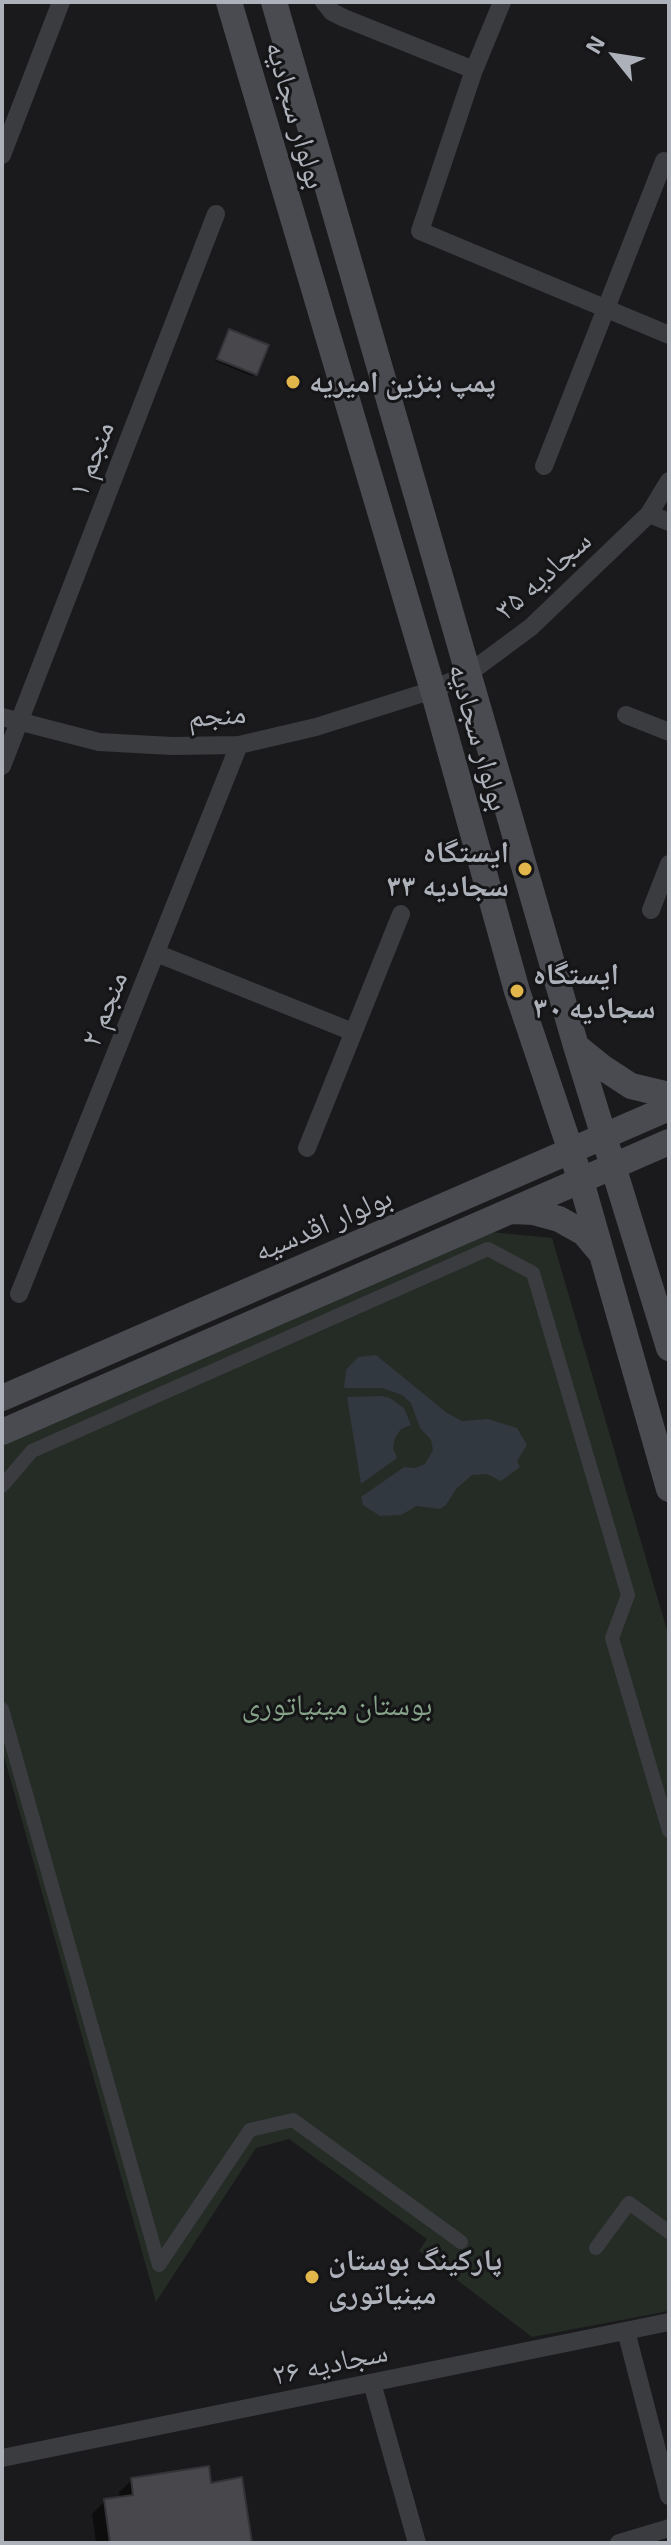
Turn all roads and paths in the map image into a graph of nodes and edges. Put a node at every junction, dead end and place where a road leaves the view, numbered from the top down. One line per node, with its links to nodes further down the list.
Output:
1 (61, 2): 7 (street)
2 (229, 2): 17 (main road, بولوار سجادیه)
3 (274, 2): 16 (main road, بولوار سجادیه)
4 (324, 2): 6 (street)
5 (502, 2): 6 (street)
6 (474, 70): 10 (street)
7 (2, 155)
8 (664, 161): 10 (street)
9 (216, 214): 19 (street, منجم ۱)
10 (606, 309): 11 (street); 12 (street)
11 (669, 335)
12 (544, 466)
13 (669, 481): 14 (street, سجادیه ۳۵)
14 (649, 514): 15 (street); 16 (street, سجادیه ۳۵)
15 (669, 522)
16 (469, 673): 17 (street, سجادیه ۳۵); 28 (main road, بولوار سجادیه)
17 (433, 690): 21 (street, منجم); 34 (main road, بولوار سجادیه)
18 (626, 715): 20 (street)
19 (10, 720): 21 (street, منجم); 22 (street, منجم ۱)
20 (669, 732)
21 (239, 745): 26 (street, منجم ۲)
22 (2, 766)
23 (669, 864): 24 (street)
24 (651, 910)
25 (401, 914): 27 (street)
26 (156, 953): 27 (street); 39 (street, منجم ۲)
27 (353, 1032): 33 (street)
28 (576, 1046): 29 (main road); 31 (main road, بولوار سجادیه)
29 (669, 1095)
30 (669, 1108): 31 (main road, بولوار اقدسیه)
31 (603, 1137): 34 (main road, بولوار اقدسیه); 35 (main road, بولوار سجادیه)
32 (669, 1142): 35 (main road, بولوار اقدسیه)
33 (307, 1148)
34 (571, 1151): 36 (main road, بولوار سجادیه); 41 (main road, بولوار اقدسیه)
35 (613, 1167): 36 (main road, بولوار اقدسیه); 40 (main road, بولوار سجادیه)
36 (581, 1181): 37 (main road, بولوار اقدسیه); 38 (main road, بولوار سجادیه)
37 (513, 1211): 38 (main road); 42 (main road, بولوار اقدسیه)
38 (602, 1254): 44 (main road, بولوار سجادیه)
39 (19, 1294)
40 (669, 1348)
41 (2, 1398)
42 (2, 1432)
43 (2, 1486): 46 (street)
44 (669, 1489)
45 (2, 1709): 48 (street)
46 (669, 1831)
47 (669, 2232): 49 (street)
48 (461, 2242)
49 (596, 2248)
50 (669, 2322): 51 (street, سجادیه ۲۶)
51 (626, 2331): 52 (street, سجادیه ۲۶); 54 (street)
52 (372, 2383): 53 (street, سجادیه ۲۶); 56 (street)
53 (2, 2458)
54 (669, 2496)
55 (669, 2528): 57 (street)
56 (417, 2543)
57 (619, 2543)

